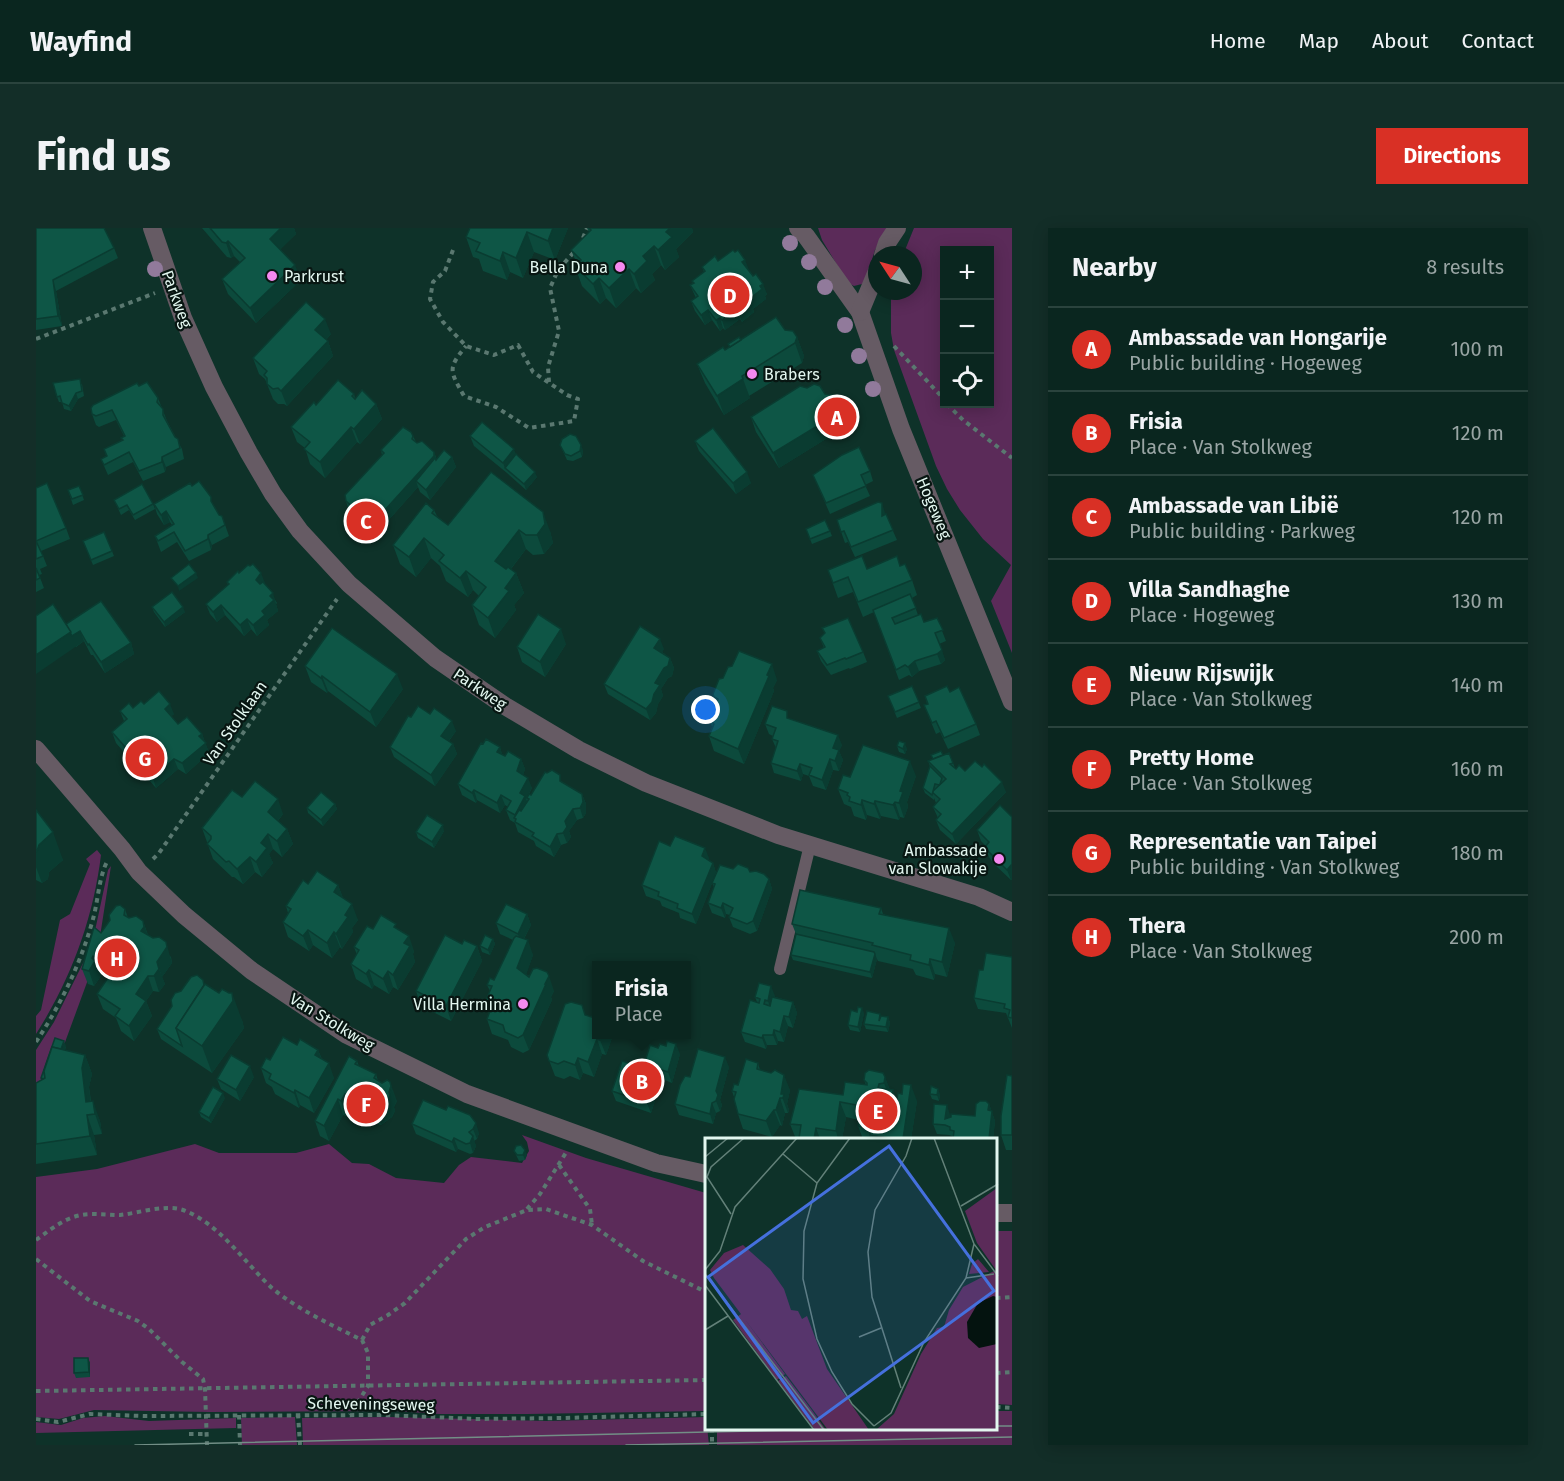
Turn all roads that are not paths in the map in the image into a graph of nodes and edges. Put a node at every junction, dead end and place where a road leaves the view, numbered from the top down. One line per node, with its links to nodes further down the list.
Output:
1 (152, 228): 9 (street, Parkweg)
2 (798, 228): 6 (street, Hogeweg)
3 (897, 228): 4 (street)
4 (886, 246)
5 (868, 293): 6 (street)
6 (860, 312): 7 (street, Hogeweg)
7 (1012, 702)
8 (36, 749): 12 (street, Van Stolkweg)
9 (810, 845): 10 (street, Parkweg); 11 (lane)
10 (1012, 912)
11 (780, 969)
12 (705, 1174)
13 (997, 1213): 14 (street)
14 (1012, 1214)

